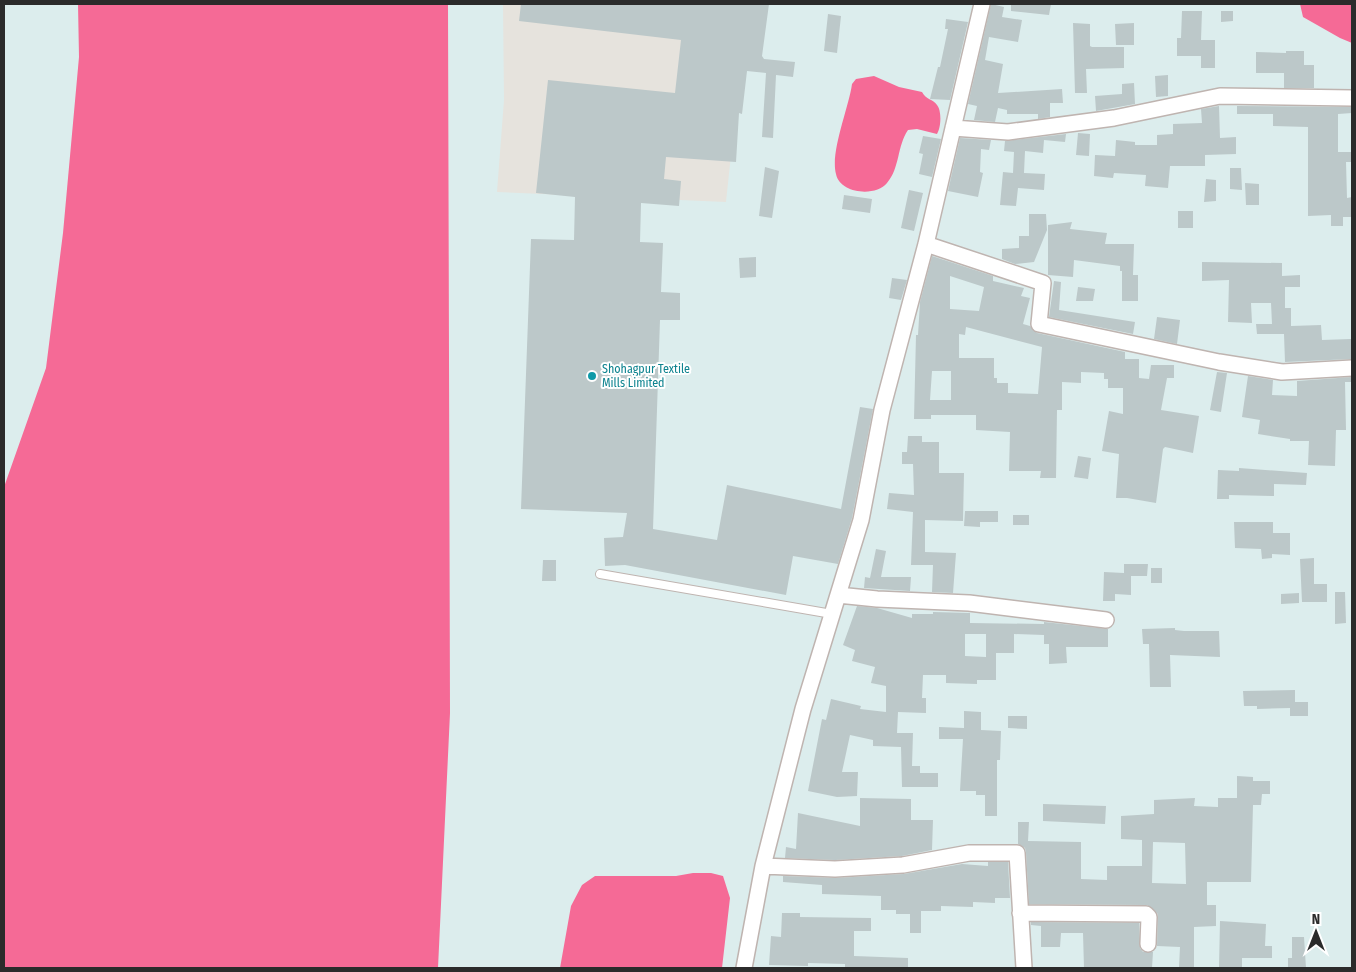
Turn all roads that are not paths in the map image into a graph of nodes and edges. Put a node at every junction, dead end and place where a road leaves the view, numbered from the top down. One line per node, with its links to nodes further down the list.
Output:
1 (982, 4): 3 (street)
2 (1352, 98): 3 (street)
3 (953, 128): 4 (street)
4 (926, 244): 5 (street); 7 (street)
5 (1352, 368)
6 (600, 574): 8 (lane)
7 (838, 595): 8 (street); 9 (street)
8 (832, 614): 10 (street)
9 (1106, 620)
10 (762, 866): 11 (street); 13 (street)
11 (1020, 912): 12 (street); 14 (street)
12 (1148, 944)
13 (744, 968)
14 (1024, 968)

